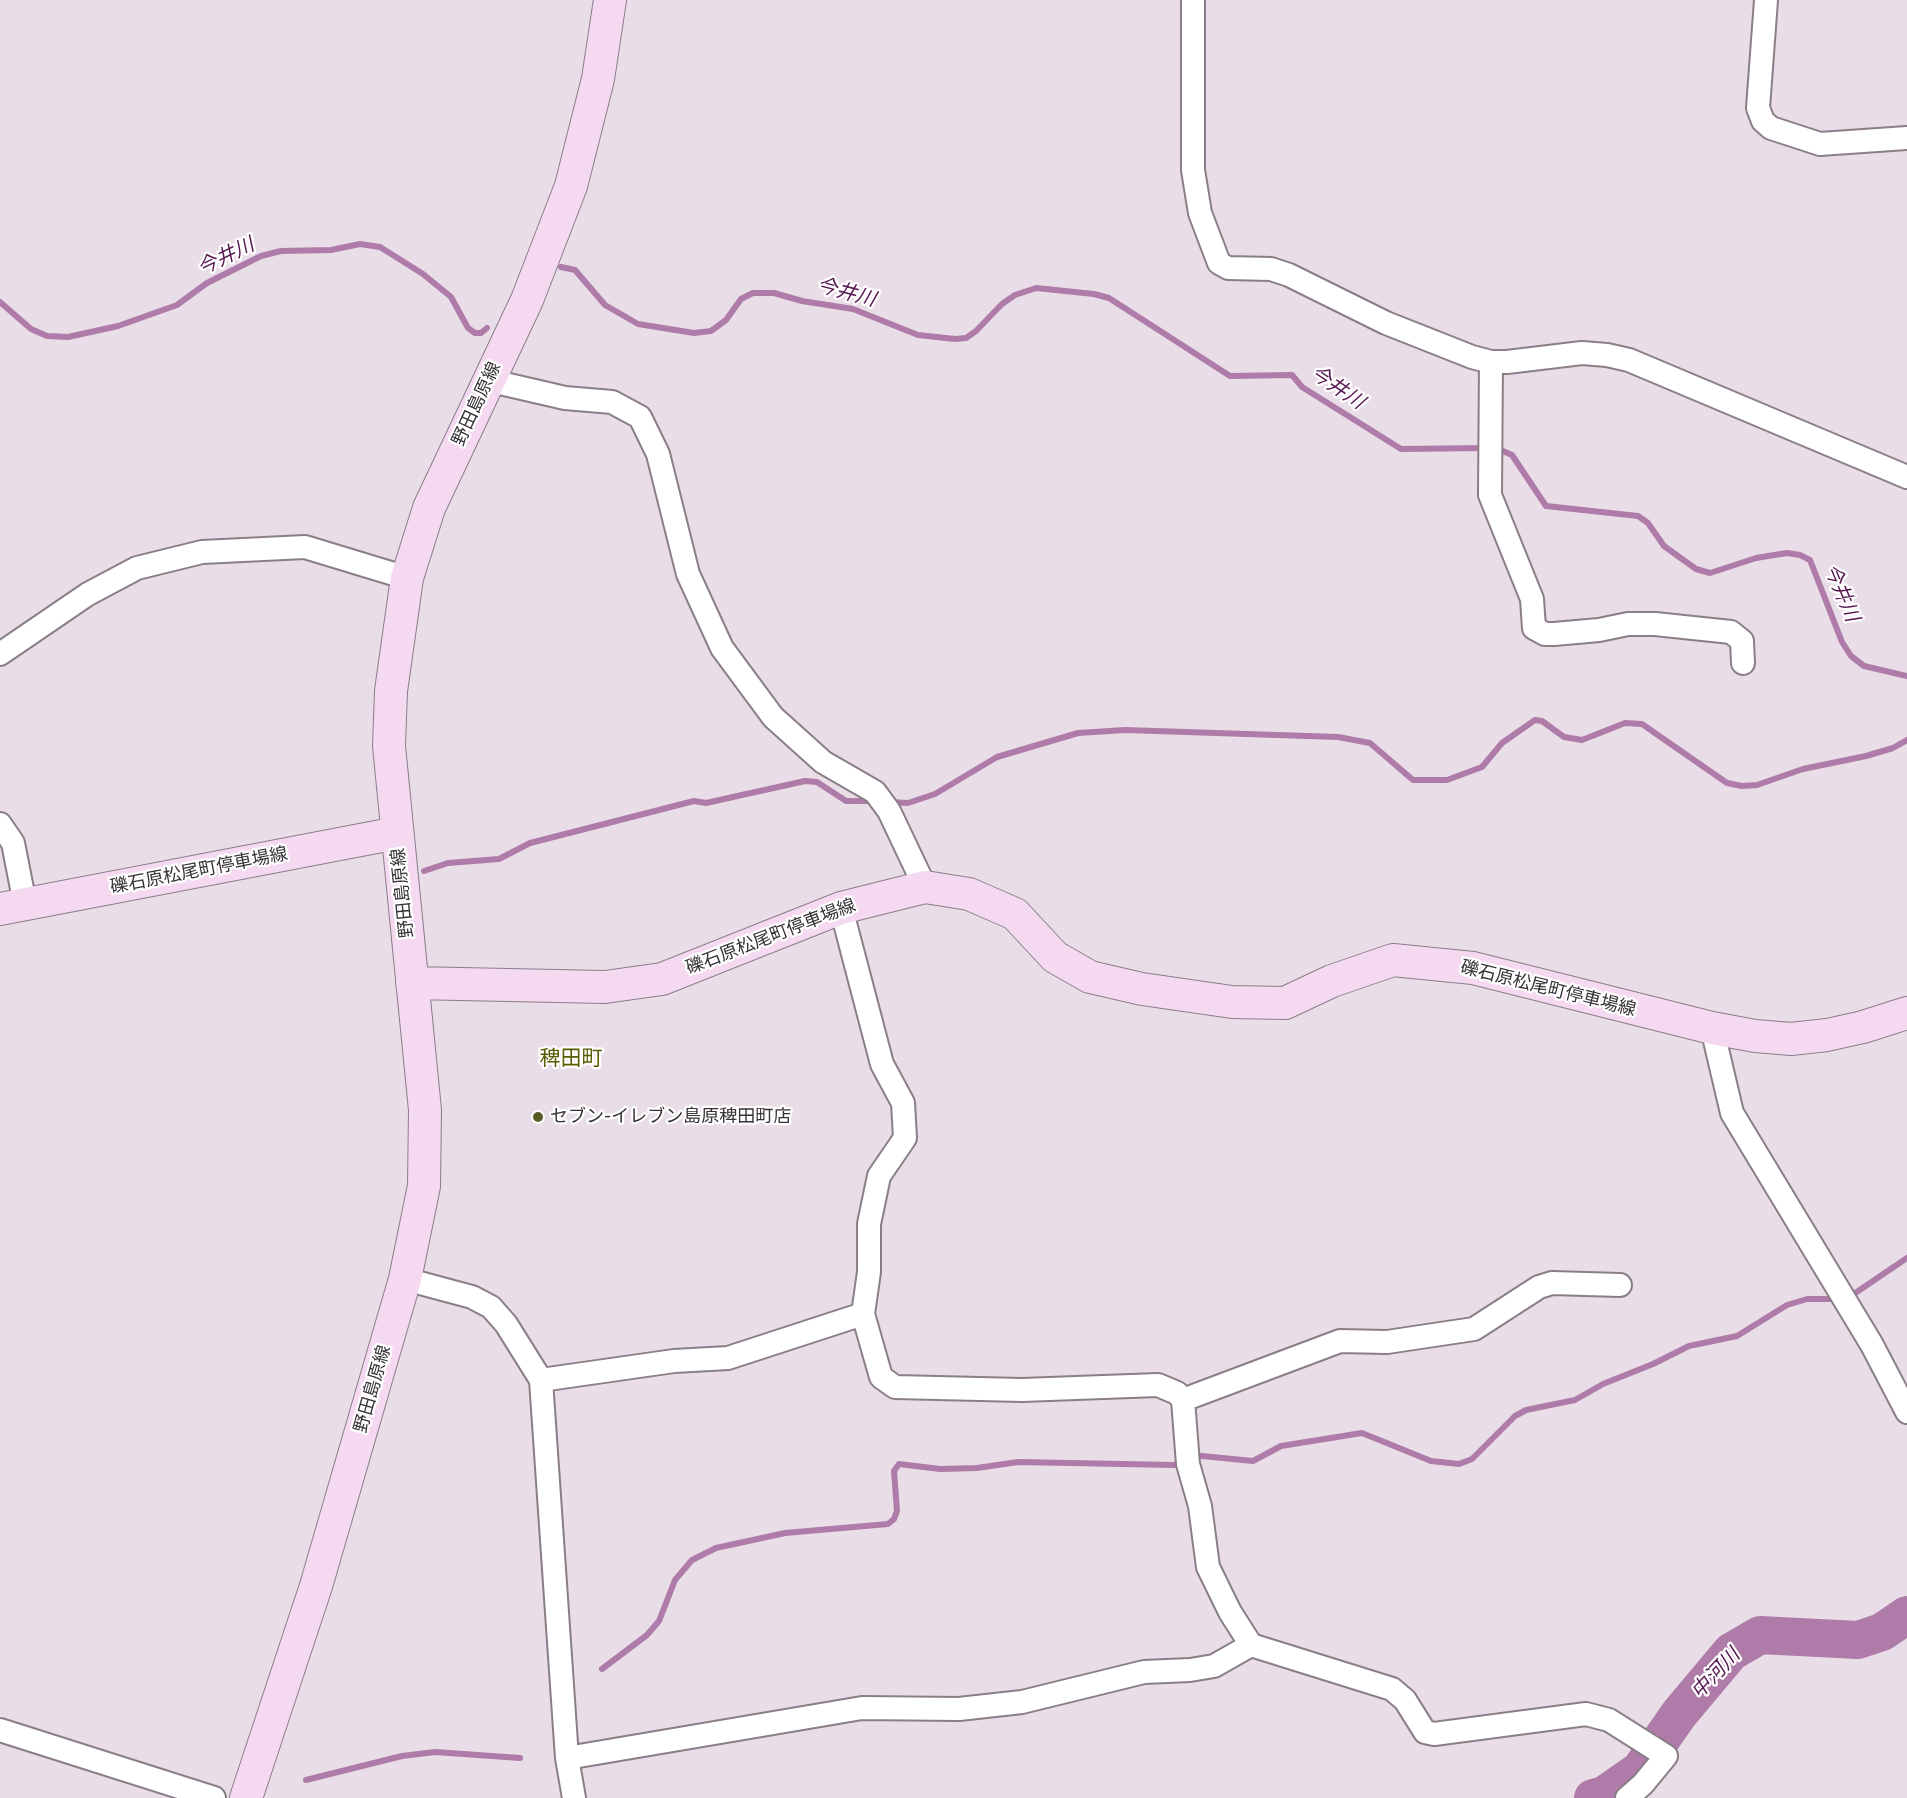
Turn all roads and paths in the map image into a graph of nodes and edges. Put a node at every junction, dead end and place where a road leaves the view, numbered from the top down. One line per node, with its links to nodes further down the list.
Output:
1 (610, 0): 6 (main road, 野田島原線)
2 (1193, 0): 5 (street)
3 (1766, 0): 4 (street)
4 (1907, 138)
5 (1491, 362): 7 (street); 10 (street)
6 (487, 380): 8 (main road, 野田島原線); 13 (street)
7 (1907, 477)
8 (407, 578): 9 (street); 12 (main road, 野田島原線)
9 (0, 654)
10 (1743, 663)
11 (0, 824): 14 (street)
12 (397, 833): 14 (main road, 礫石原松尾町停車場線); 16 (main road, 野田島原線)
13 (925, 887): 15 (main road, 礫石原松尾町停車場線); 18 (main road, 礫石原松尾町停車場線)
14 (12, 907)
15 (841, 908): 16 (main road, 礫石原松尾町停車場線); 21 (street)
16 (412, 983): 19 (main road, 野田島原線)
17 (1907, 1013): 18 (main road, 礫石原松尾町停車場線)
18 (1712, 1028): 24 (street)
19 (405, 1279): 22 (street); 29 (main road, 野田島原線)
20 (1620, 1285): 23 (street)
21 (863, 1314): 22 (street); 23 (street)
22 (541, 1380): 27 (street)
23 (1183, 1400): 25 (street)
24 (1907, 1412)
25 (1251, 1645): 27 (street); 31 (street)
26 (0, 1730): 28 (street)
27 (567, 1758): 30 (street)
28 (214, 1798)
29 (246, 1798)
30 (574, 1798)
31 (1627, 1798)

